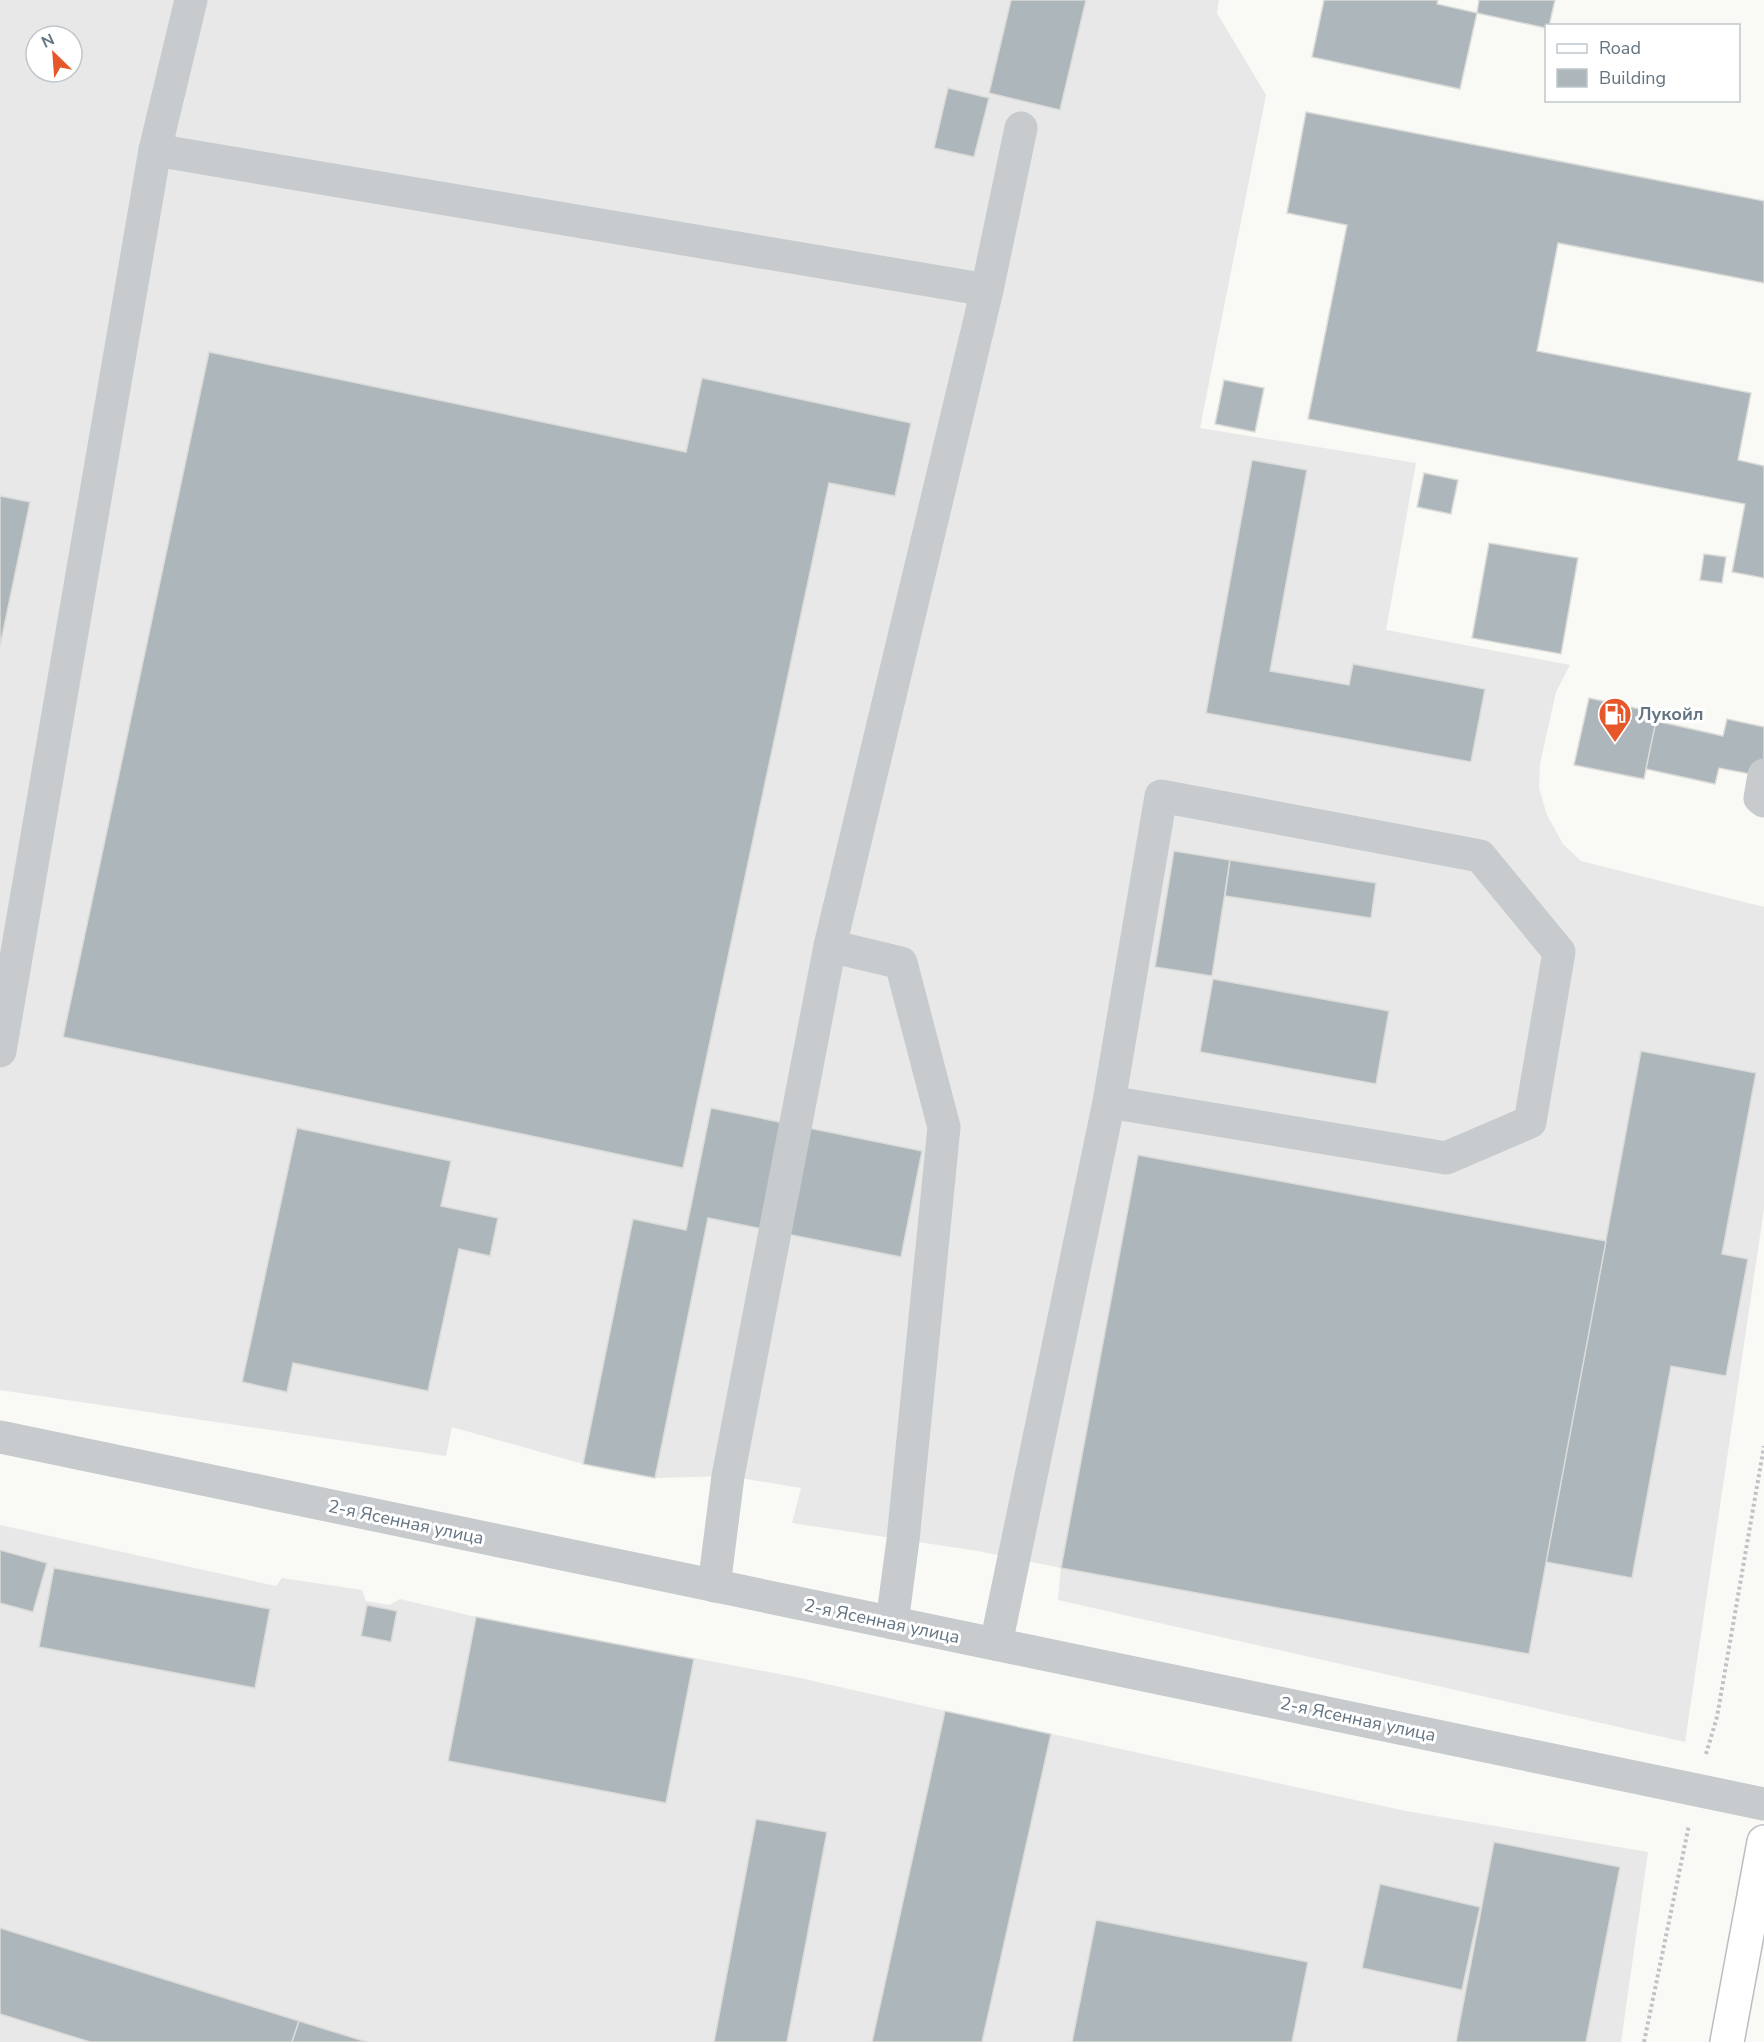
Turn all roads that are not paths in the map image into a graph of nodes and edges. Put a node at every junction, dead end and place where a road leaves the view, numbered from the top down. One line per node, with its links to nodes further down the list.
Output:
1 (191, 0): 3 (street)
2 (1021, 128): 4 (street)
3 (155, 150): 4 (street); 8 (street)
4 (987, 290): 7 (street)
5 (1764, 775): 6 (street)
6 (1764, 801)
7 (830, 946): 11 (street); 12 (street)
8 (0, 1051)
9 (1109, 1102): 9 (street); 13 (street)
10 (0, 1437): 11 (street, 2-я Ясенная улица)
11 (714, 1586): 12 (street, 2-я Ясенная улица)
12 (892, 1623): 13 (street, 2-я Ясенная улица)
13 (996, 1644): 14 (street, 2-я Ясенная улица)
14 (1764, 1804)
15 (1764, 1842): 16 (main road)
16 (1727, 2042)

